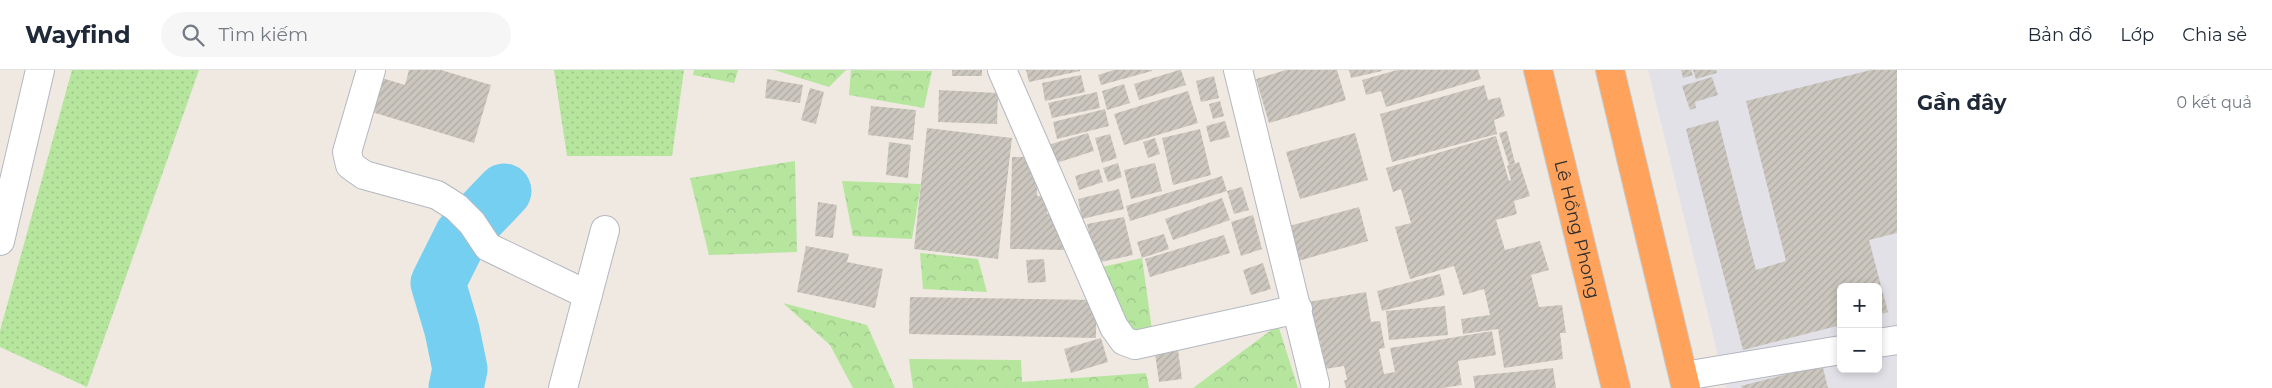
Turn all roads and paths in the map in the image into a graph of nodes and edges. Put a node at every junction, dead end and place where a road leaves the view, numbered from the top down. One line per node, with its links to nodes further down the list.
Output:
1 (39, 70): 8 (lane)
2 (371, 70): 9 (lane)
3 (1002, 70): 10 (lane)
4 (1238, 70): 10 (lane)
5 (1538, 70): 17 (highway, Lê Hồng Phong)
6 (1610, 70): 14 (highway)
7 (605, 230): 9 (lane)
8 (0, 241)
9 (588, 295): 16 (lane)
10 (1298, 309): 15 (lane)
11 (1897, 340): 12 (lane)
12 (1882, 343)
13 (1837, 351): 14 (lane)
14 (1685, 382)
15 (1315, 384)
16 (562, 388)
17 (1616, 388)

